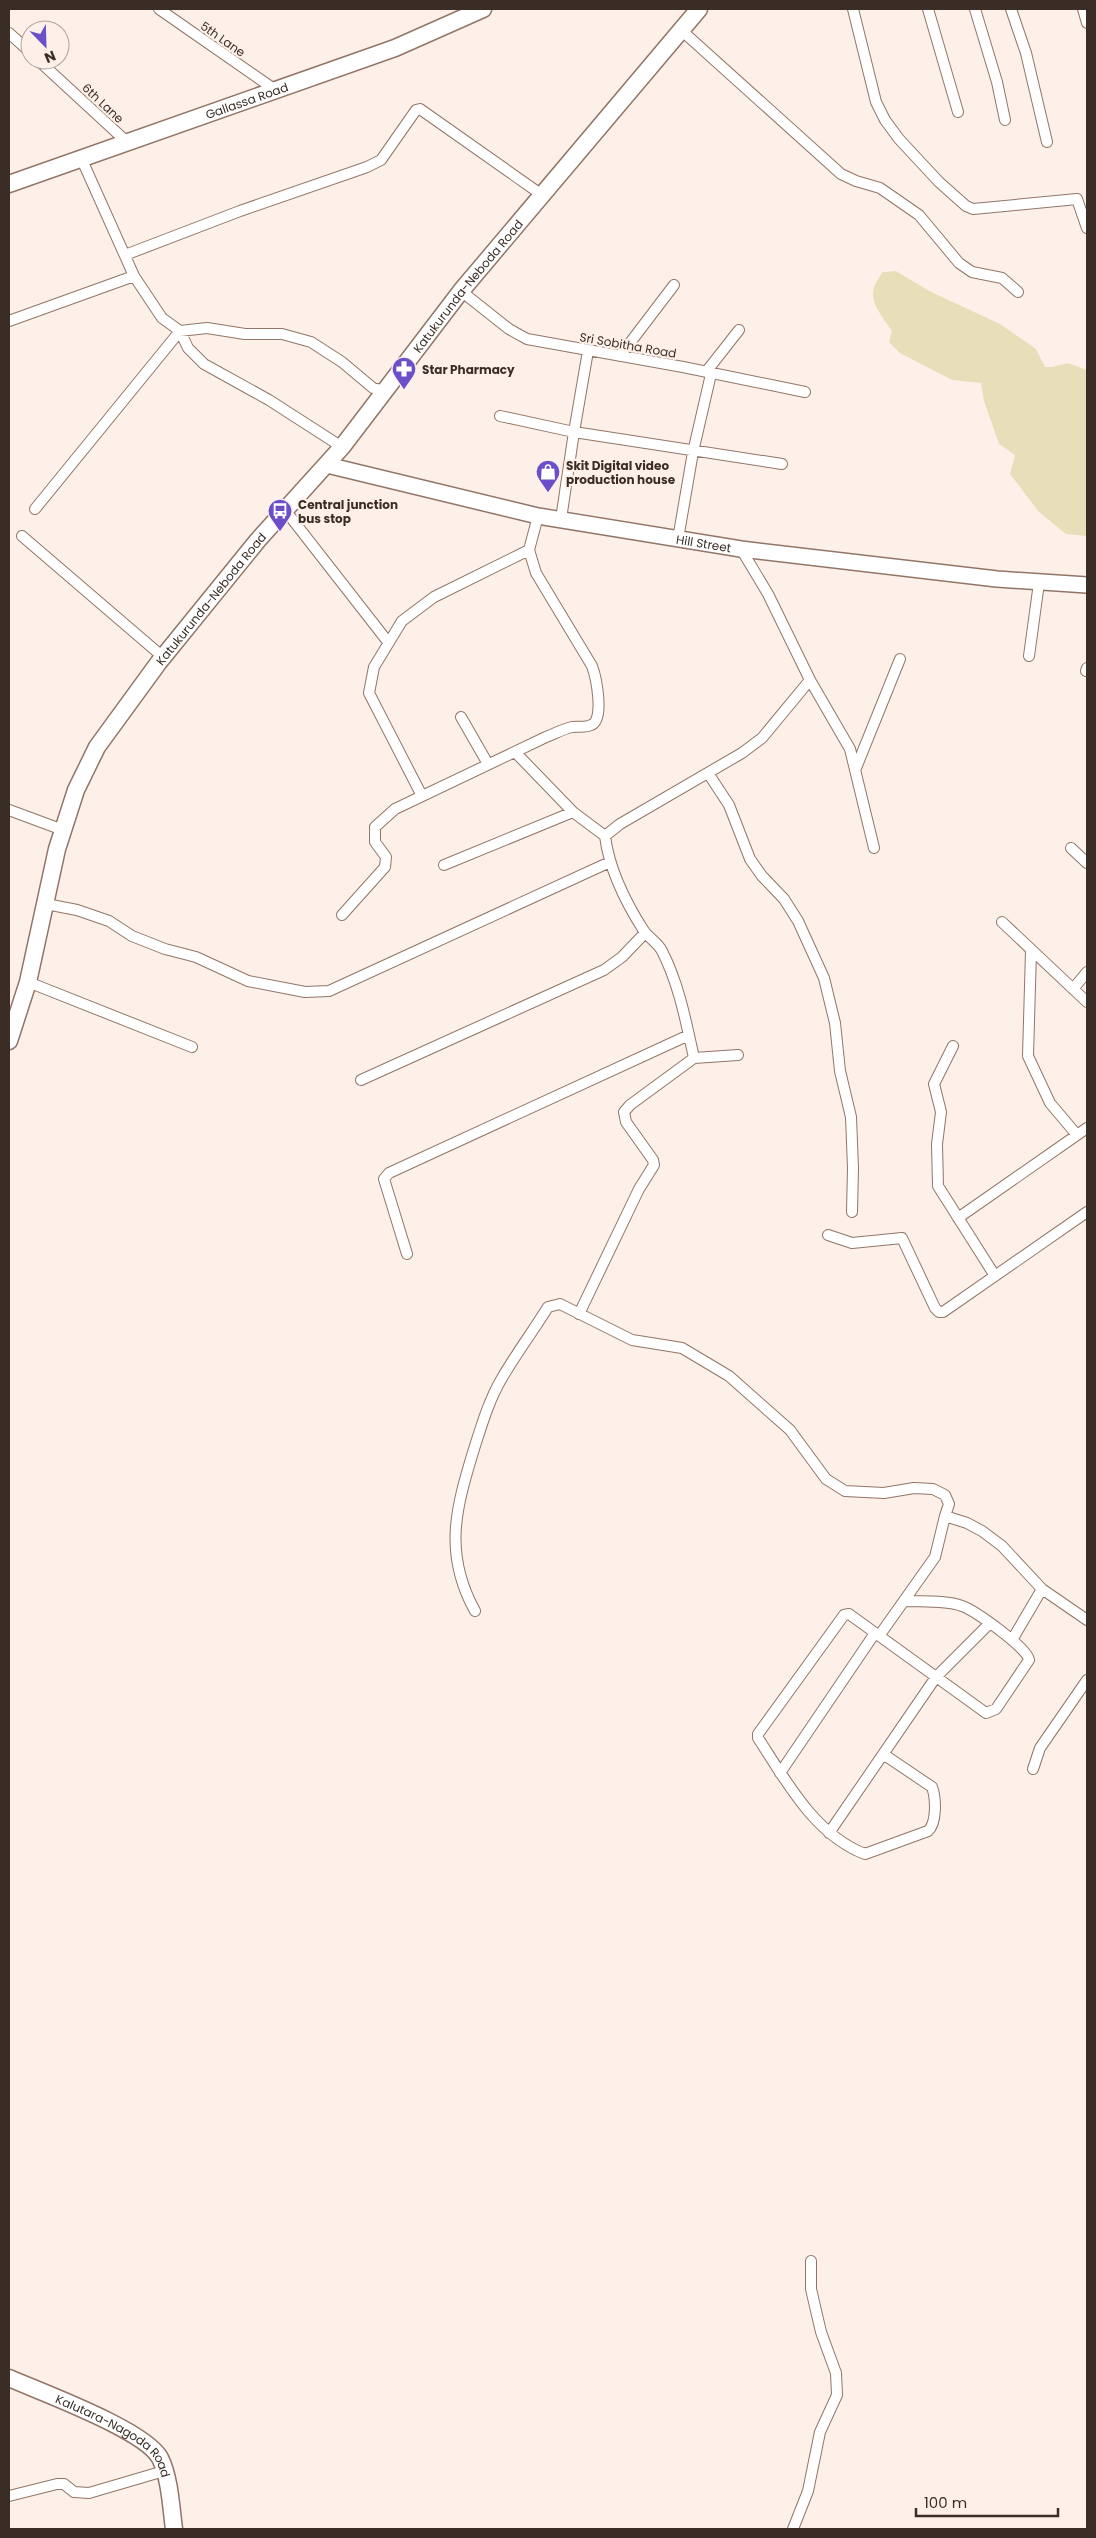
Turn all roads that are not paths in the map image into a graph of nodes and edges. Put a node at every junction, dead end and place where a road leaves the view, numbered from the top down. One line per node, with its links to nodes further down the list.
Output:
1 (159, 9): 14 (street, 5th Lane)
2 (482, 9): 14 (main road, Gallassa Road)
3 (699, 9): 10 (main road, Katukurunda-Neboda Road)
4 (853, 9): 22 (street)
5 (928, 9): 15 (street)
6 (975, 9): 16 (street)
7 (1011, 9): 17 (street)
8 (1083, 9): 9 (street)
9 (1087, 23)
10 (680, 29): 21 (main road, Katukurunda-Neboda Road); 27 (street)
11 (9, 32): 12 (street)
12 (20, 42)
13 (49, 70): 18 (street, 6th Lane)
14 (274, 89): 18 (main road, Gallassa Road)
15 (958, 112)
16 (1005, 120)
17 (1047, 142)
18 (128, 143): 19 (main road, Gallassa Road)
19 (82, 160): 20 (main road, Gallassa Road); 23 (street)
20 (9, 184)
21 (542, 194): 23 (street); 26 (main road, Katukurunda-Neboda Road)
22 (1087, 228)
23 (125, 255): 24 (street)
24 (134, 276): 28 (street); 30 (street)
25 (674, 285): 32 (street)
26 (461, 291): 31 (street, Sri Sobitha Road); 34 (main road, Katukurunda-Neboda Road)
27 (1018, 292)
28 (9, 321)
29 (739, 330): 33 (street)
30 (180, 331): 34 (street); 38 (street); 42 (street)
31 (588, 351): 32 (street, Sri Sobitha Road); 37 (street)
32 (620, 356): 33 (street, Sri Sobitha Road)
33 (708, 373): 35 (street, Sri Sobitha Road); 39 (street)
34 (386, 391): 38 (main road, Katukurunda-Neboda Road)
35 (805, 392)
36 (500, 416): 37 (street)
37 (574, 432): 39 (street); 45 (street)
38 (342, 447): 41 (main road, Katukurunda-Neboda Road)
39 (693, 452): 40 (street); 47 (street)
40 (782, 464)
41 (327, 465): 43 (main road, Katukurunda-Neboda Road); 44 (main road, Hill Street)
42 (35, 509)
43 (285, 510): 52 (street); 54 (main road, Katukurunda-Neboda Road)
44 (538, 516): 45 (main road, Hill Street); 49 (street)
45 (561, 519): 47 (main road, Hill Street)
46 (22, 536): 54 (street)
47 (678, 539): 48 (main road, Hill Street)
48 (741, 549): 50 (main road, Hill Street); 56 (street)
49 (529, 550): 52 (street); 58 (street)
50 (1039, 583): 51 (main road, Hill Street); 53 (street)
51 (1087, 585)
52 (388, 642): 62 (street)
53 (1029, 656)
54 (164, 657): 65 (main road, Katukurunda-Neboda Road)
55 (900, 659): 60 (street)
56 (810, 680): 60 (street); 61 (street)
57 (461, 717): 59 (street)
58 (515, 752): 59 (street); 64 (street)
59 (488, 764): 62 (street)
60 (856, 768): 67 (street)
61 (708, 773): 66 (street); 90 (street)
62 (422, 796): 73 (street)
63 (9, 810): 65 (street)
64 (573, 812): 66 (street); 71 (street)
65 (63, 830): 72 (main road, Katukurunda-Neboda Road)
66 (604, 836): 69 (street)
67 (874, 848)
68 (1071, 848): 70 (street)
69 (610, 862): 72 (street); 75 (street)
70 (1087, 863)
71 (444, 865)
72 (46, 904): 78 (main road, Katukurunda-Neboda Road)
73 (342, 915)
74 (1002, 922): 76 (street)
75 (645, 932): 81 (street); 87 (street)
76 (1031, 950): 79 (street); 89 (street)
77 (1087, 972): 79 (street)
78 (28, 982): 82 (main road, Katukurunda-Neboda Road); 84 (street)
79 (1073, 989): 80 (street)
80 (1087, 1002)
81 (689, 1035): 86 (street); 94 (street)
82 (9, 1041)
83 (953, 1046): 92 (street)
84 (192, 1047)
85 (738, 1055): 86 (street)
86 (694, 1058): 96 (street)
87 (361, 1080)
88 (1087, 1128): 89 (street)
89 (1077, 1135): 92 (street)
90 (852, 1212)
91 (1087, 1212): 95 (street)
92 (958, 1218): 95 (street)
93 (828, 1235): 95 (street)
94 (407, 1254)
95 (995, 1276)
96 (579, 1314): 97 (street); 100 (street)
97 (946, 1516): 98 (street); 99 (street)
98 (1042, 1589): 101 (street); 104 (street)
99 (904, 1601): 102 (street); 103 (street)
100 (475, 1611)
101 (1087, 1620)
102 (989, 1624): 104 (street); 105 (street)
103 (877, 1634): 105 (street); 109 (street); 109 (street)
104 (1012, 1640): 105 (street)
105 (936, 1677): 107 (street)
106 (1087, 1680): 108 (street)
107 (884, 1754): 110 (street); 110 (street)
108 (1032, 1769)
109 (780, 1772): 110 (street)
110 (829, 1833)
111 (811, 2261): 116 (street)
112 (9, 2378): 113 (main road, Kalutara-Nagoda Road)
113 (164, 2471): 114 (street); 115 (main road, Kalutara-Nagoda Road)
114 (9, 2496)
115 (174, 2529)
116 (792, 2529)

